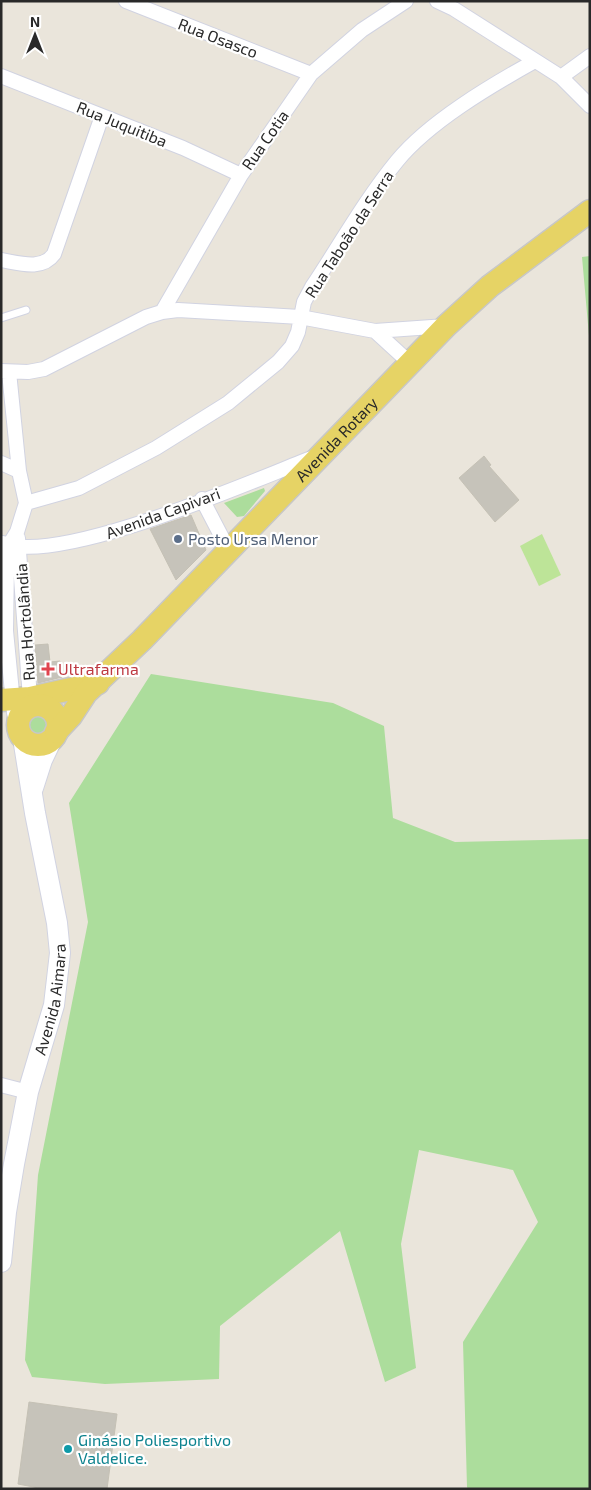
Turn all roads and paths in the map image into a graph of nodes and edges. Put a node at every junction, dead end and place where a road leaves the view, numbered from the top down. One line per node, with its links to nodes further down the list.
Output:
1 (126, 1): 7 (street, Rua Osasco)
2 (406, 1): 7 (street, Rua Cotia)
3 (436, 1): 4 (street)
4 (453, 5): 6 (street)
5 (590, 56): 9 (street)
6 (535, 61): 9 (street); 17 (street, Rua Taboão da Serra)
7 (311, 74): 12 (street, Rua Cotia)
8 (1, 76): 11 (street, Rua Juquitiba)
9 (561, 77): 10 (street)
10 (590, 106)
11 (102, 116): 12 (street, Rua Juquitiba); 14 (street)
12 (241, 175): 16 (street, Rua Cotia)
13 (590, 211): 19 (main road, Avenida Rotary)
14 (1, 260)
15 (26, 310): 18 (lane)
16 (162, 312): 17 (street); 22 (street)
17 (300, 317): 20 (street); 27 (street, Rua Taboão da Serra)
18 (1, 318)
19 (446, 326): 20 (street); 21 (main road, Avenida Rotary)
20 (375, 332): 21 (street)
21 (411, 364): 23 (main road, Avenida Rotary)
22 (5, 371): 25 (street)
23 (319, 455): 26 (street, Avenida Capivari); 29 (main road, Avenida Rotary)
24 (1, 463): 25 (street)
25 (19, 471): 27 (street)
26 (202, 499): 28 (street, Avenida Capivari); 29 (street)
27 (26, 502): 28 (street)
28 (10, 544): 30 (street, Rua Hortolândia); 32 (street, Rua Hortolândia)
29 (228, 549): 31 (main road, Avenida Rotary)
30 (3, 630): 32 (street, Rua Hortolândia)
31 (98, 683): 32 (main road); 33 (main road, Avenida Rotary)
32 (15, 716): 33 (main road); 33 (main road); 34 (main road, Avenida Aimara)
33 (54, 735): 34 (main road)
34 (32, 795): 36 (main road, Avenida Aimara)
35 (1, 1085): 36 (street)
36 (28, 1092): 37 (main road, Avenida Aimara)
37 (1, 1262)

